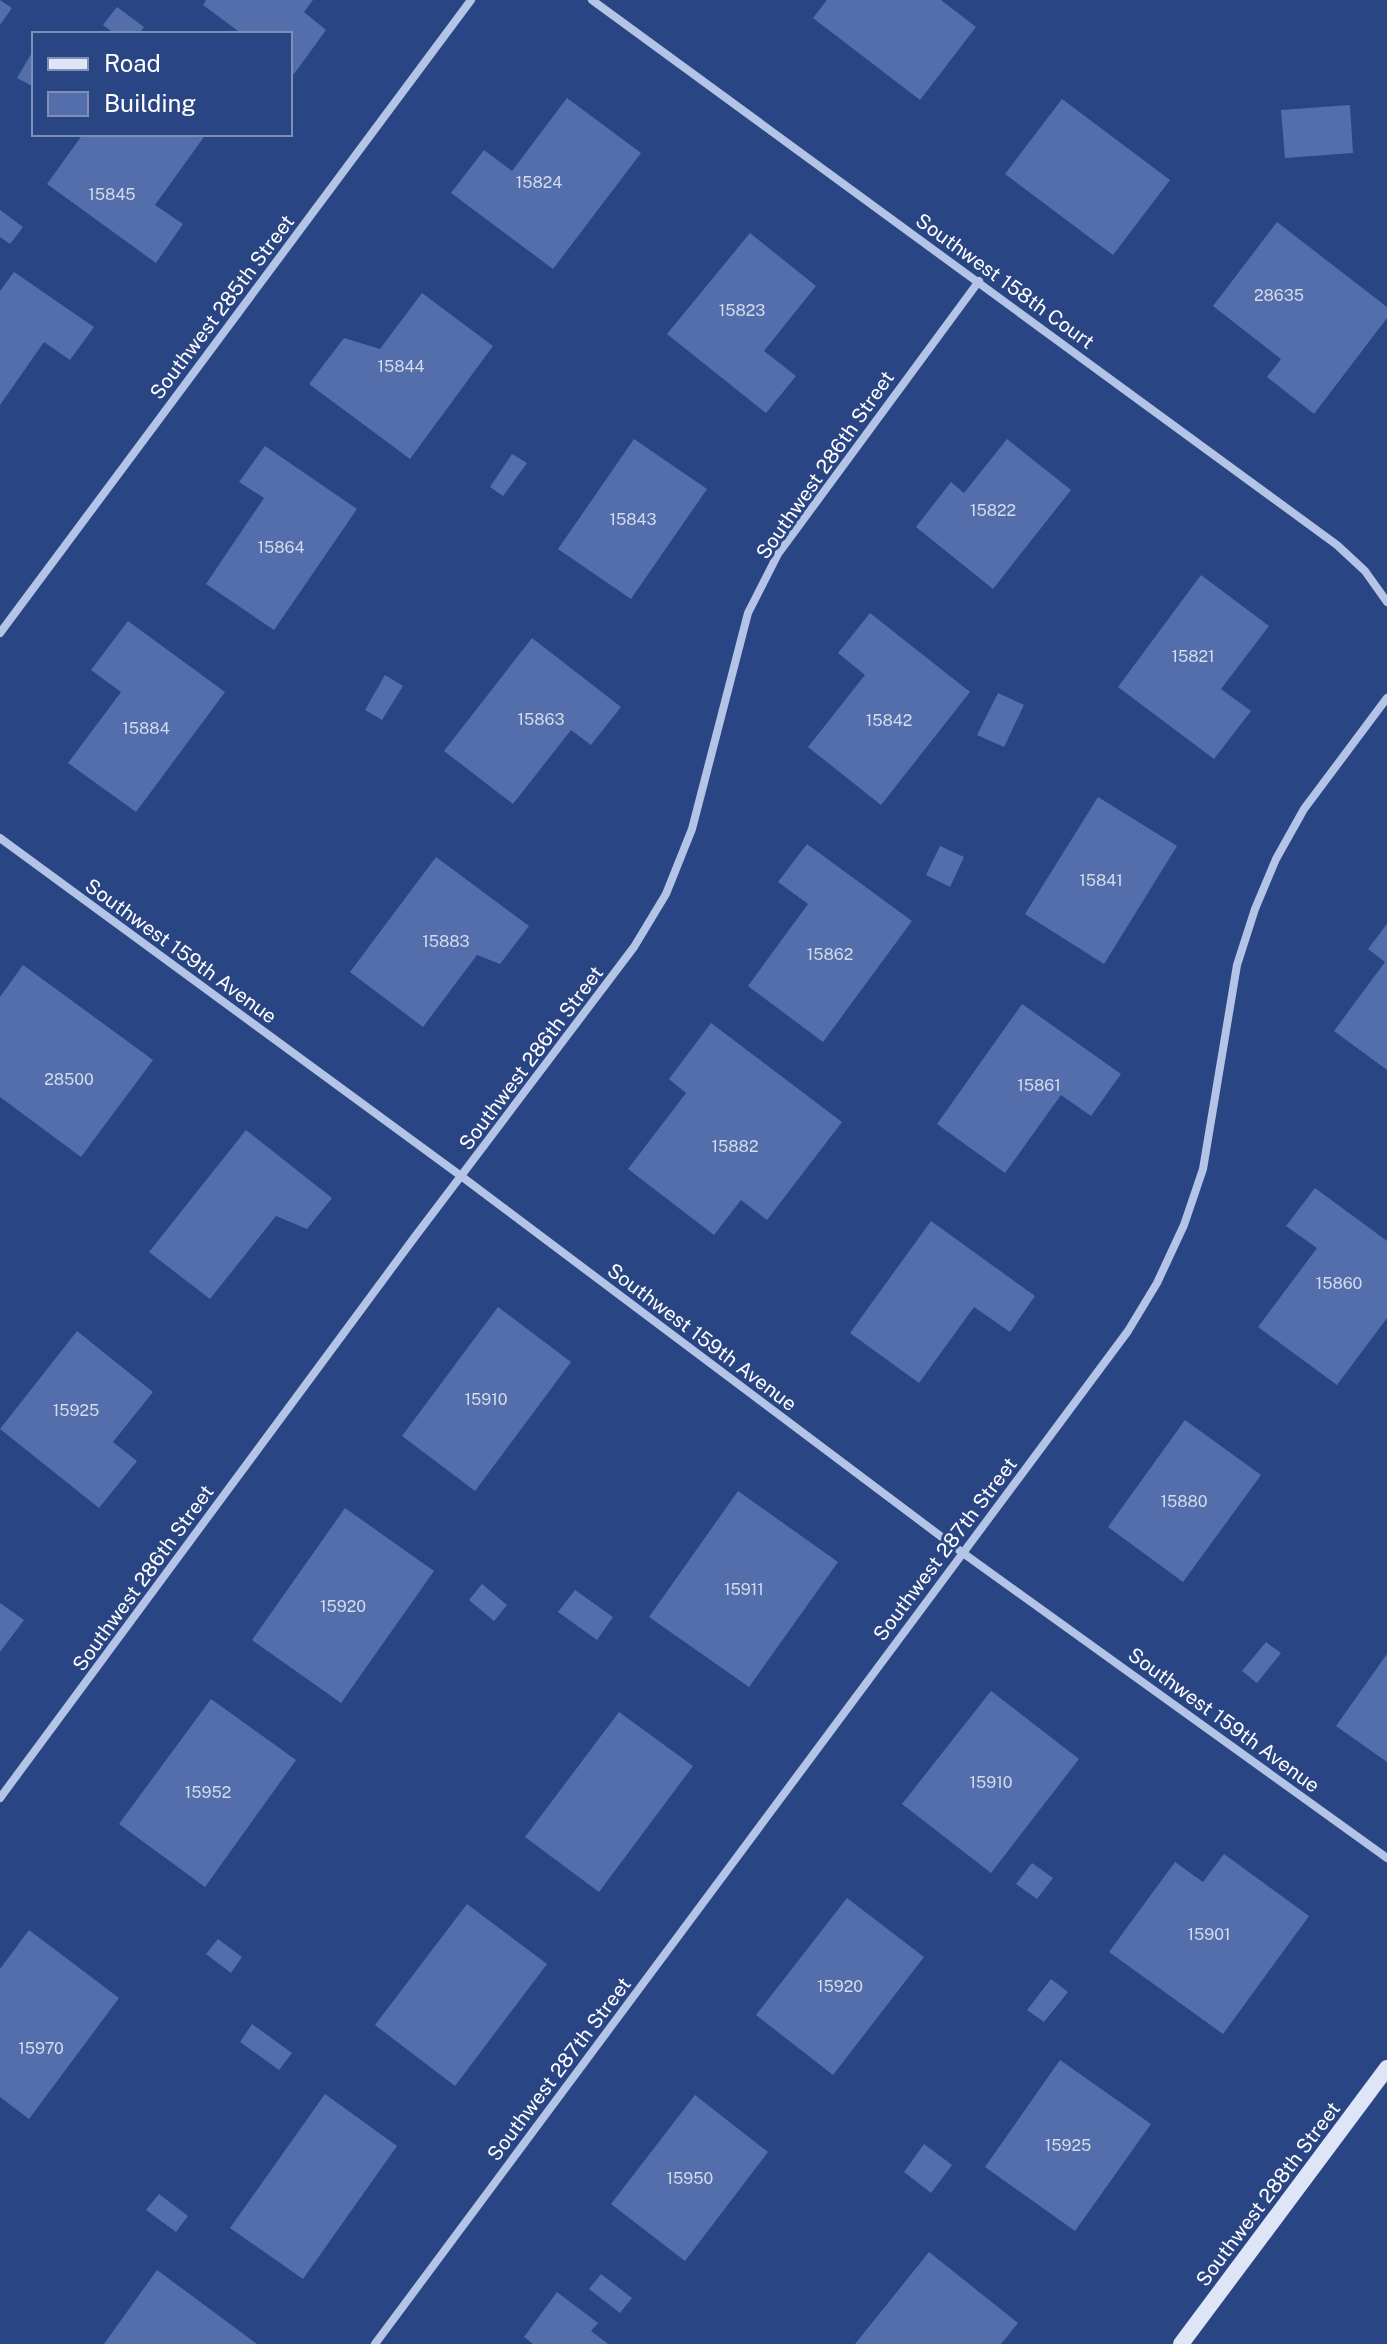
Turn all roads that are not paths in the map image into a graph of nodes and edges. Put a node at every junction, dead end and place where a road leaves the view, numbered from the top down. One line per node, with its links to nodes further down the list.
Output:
1 (471, 0): 5 (street, Southwest 285th Street)
2 (592, 0): 3 (street, Southwest 158th Court)
3 (979, 281): 4 (street, Southwest 158th Court); 8 (street, Southwest 286th Street)
4 (1387, 602)
5 (0, 633)
6 (1387, 698): 9 (street, Southwest 287th Street)
7 (0, 838): 8 (street, Southwest 159th Avenue)
8 (461, 1176): 9 (street, Southwest 159th Avenue); 10 (street, Southwest 286th Street)
9 (963, 1553): 11 (street, Southwest 159th Avenue); 13 (street, Southwest 287th Street)
10 (0, 1798)
11 (1387, 1858)
12 (1387, 2068): 14 (street, Southwest 288th Street)
13 (375, 2344)
14 (1181, 2344)

